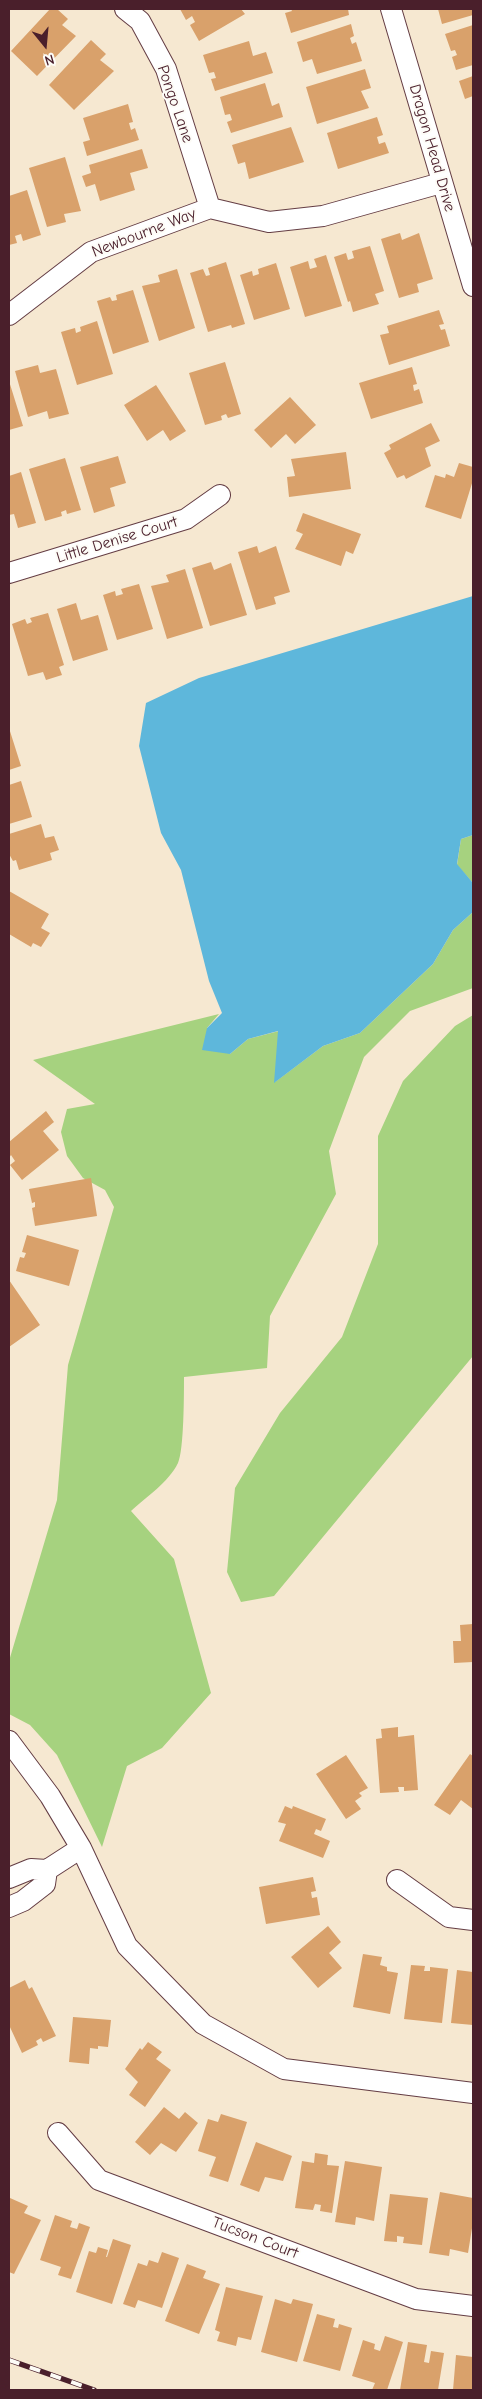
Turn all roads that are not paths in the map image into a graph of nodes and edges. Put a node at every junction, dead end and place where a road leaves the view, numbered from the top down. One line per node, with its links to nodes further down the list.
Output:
1 (125, 9): 4 (street, Pongo Lane)
2 (391, 9): 3 (street, Dragon Head Drive)
3 (442, 183): 4 (street, Newbourne Way); 5 (street, Dragon Head Drive)
4 (210, 208): 6 (street, Newbourne Way)
5 (473, 286)
6 (9, 315)
7 (220, 495): 8 (street, Little Denise Court)
8 (9, 573)
9 (9, 1741): 10 (street)
10 (81, 1848): 11 (street); 16 (street)
11 (47, 1870): 12 (street); 14 (street)
12 (9, 1878)
13 (397, 1880): 15 (street)
14 (9, 1908)
15 (473, 1920)
16 (473, 2093)
17 (58, 2133): 18 (street, Tucson Court)
18 (473, 2306)

